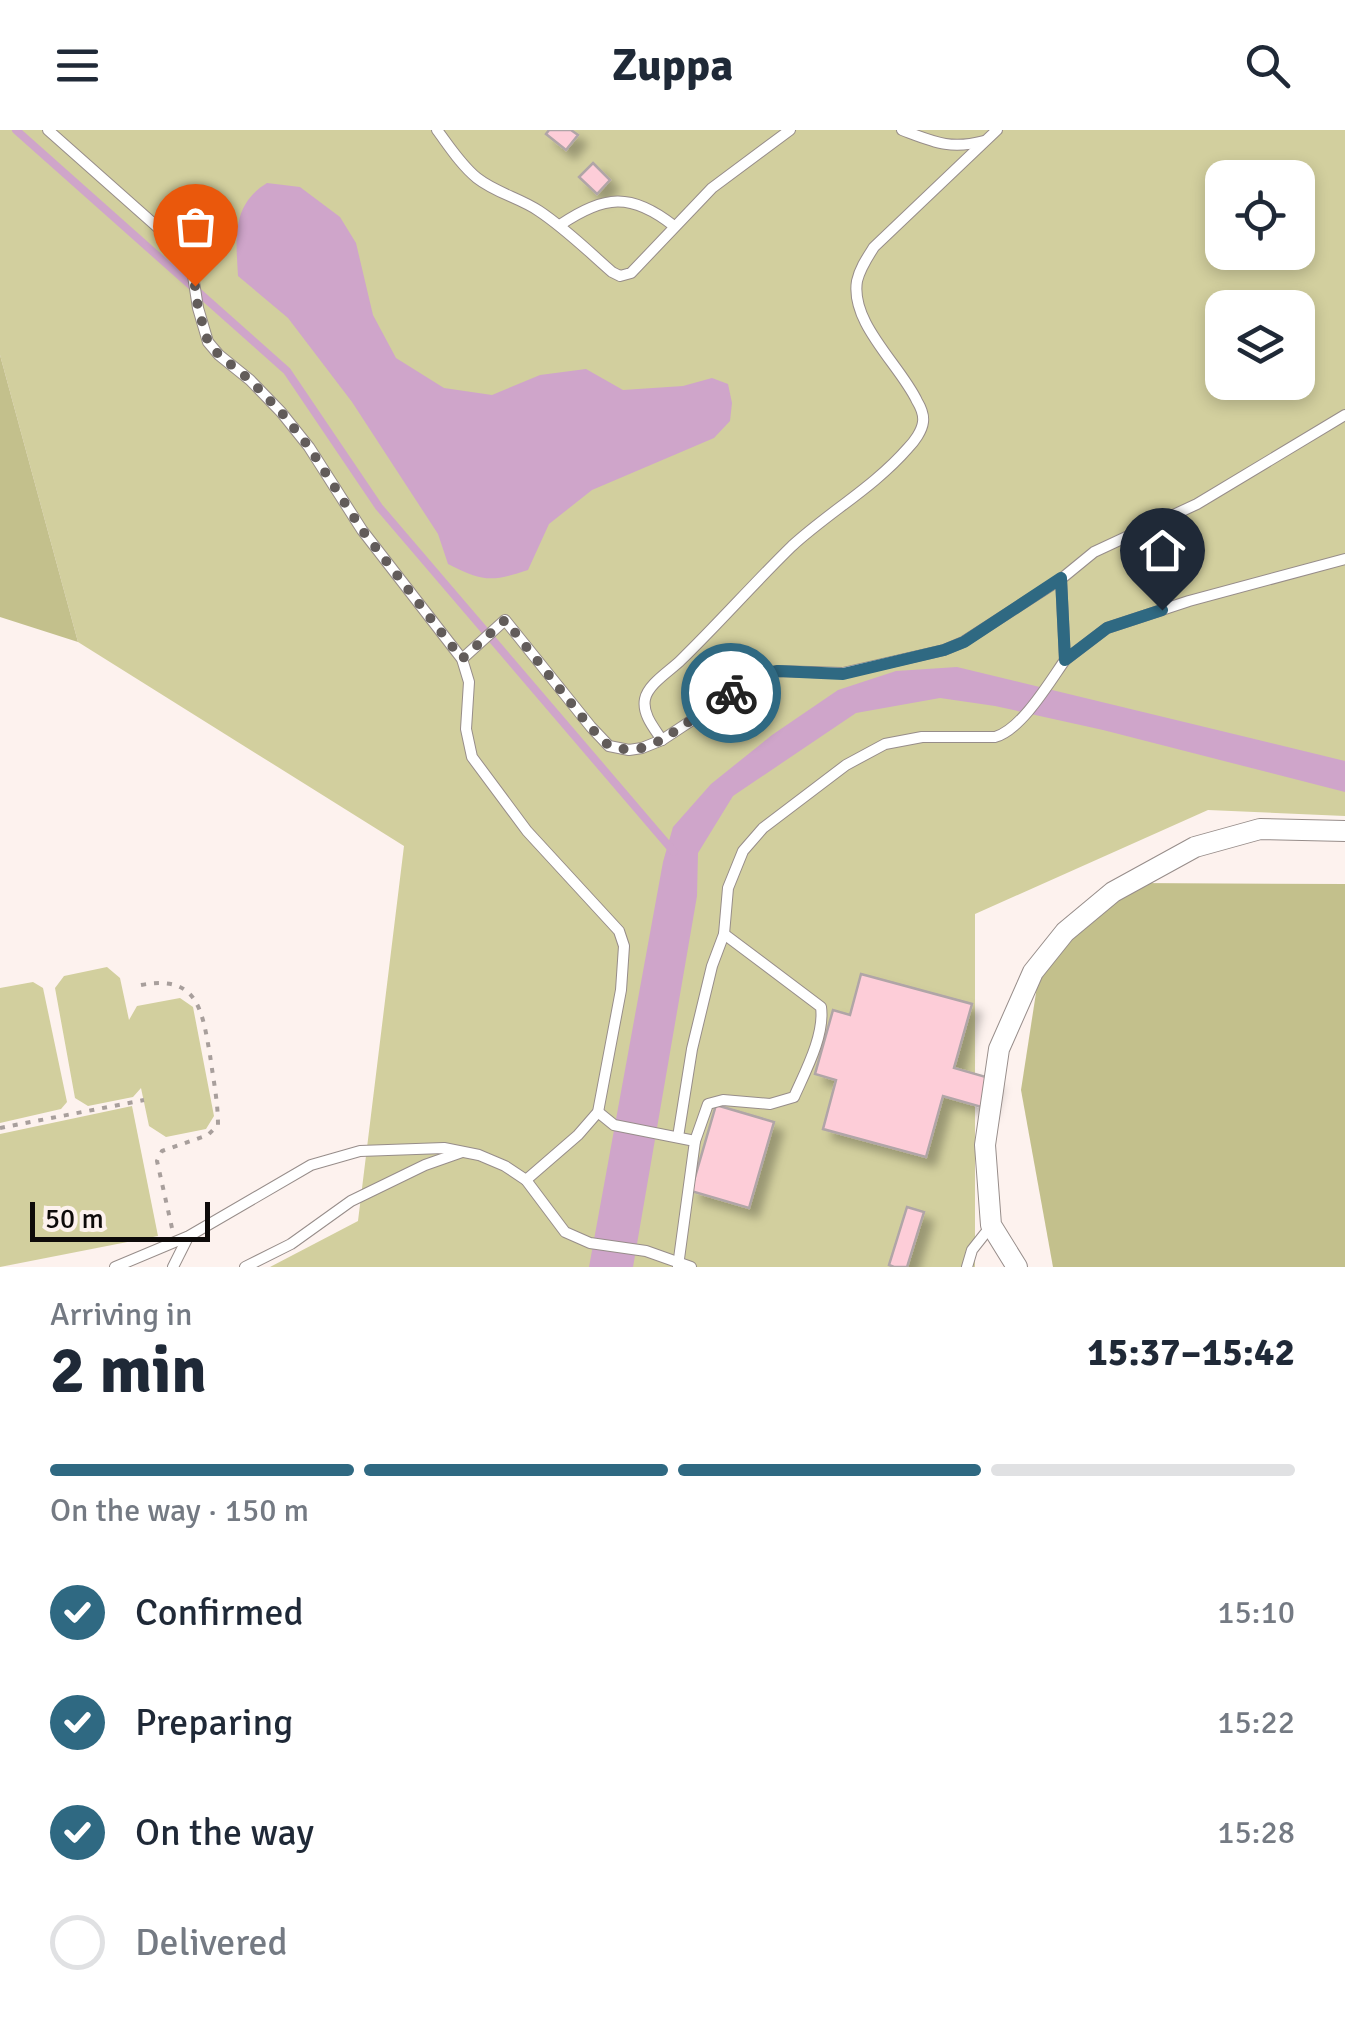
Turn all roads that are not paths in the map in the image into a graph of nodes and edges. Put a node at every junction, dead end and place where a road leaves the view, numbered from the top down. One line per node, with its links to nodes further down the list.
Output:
1 (48, 130): 12 (lane)
2 (437, 130): 7 (lane)
3 (790, 130): 8 (lane)
4 (902, 130): 6 (lane)
5 (997, 130): 6 (lane)
6 (986, 141): 14 (lane)
7 (560, 226): 8 (lane); 8 (lane)
8 (674, 226)
9 (1345, 414): 11 (lane)
10 (1345, 559): 13 (lane)
11 (1061, 578): 13 (lane); 14 (lane)
12 (462, 659): 14 (lane); 17 (lane)
13 (1065, 660): 16 (lane)
14 (662, 740)
15 (1345, 831): 22 (street)
16 (724, 934): 18 (lane); 19 (lane)
17 (598, 1112): 18 (lane); 21 (lane)
18 (673, 1136): 19 (lane)
19 (695, 1141): 24 (lane)
20 (463, 1152): 21 (lane); 23 (lane); 27 (lane)
21 (526, 1180): 24 (lane)
22 (991, 1225): 29 (lane); 30 (street)
23 (189, 1236): 25 (lane); 26 (lane)
24 (678, 1264): 28 (lane)
25 (116, 1267)
26 (174, 1267)
27 (244, 1267)
28 (691, 1267)
29 (967, 1267)
30 (1017, 1267)

